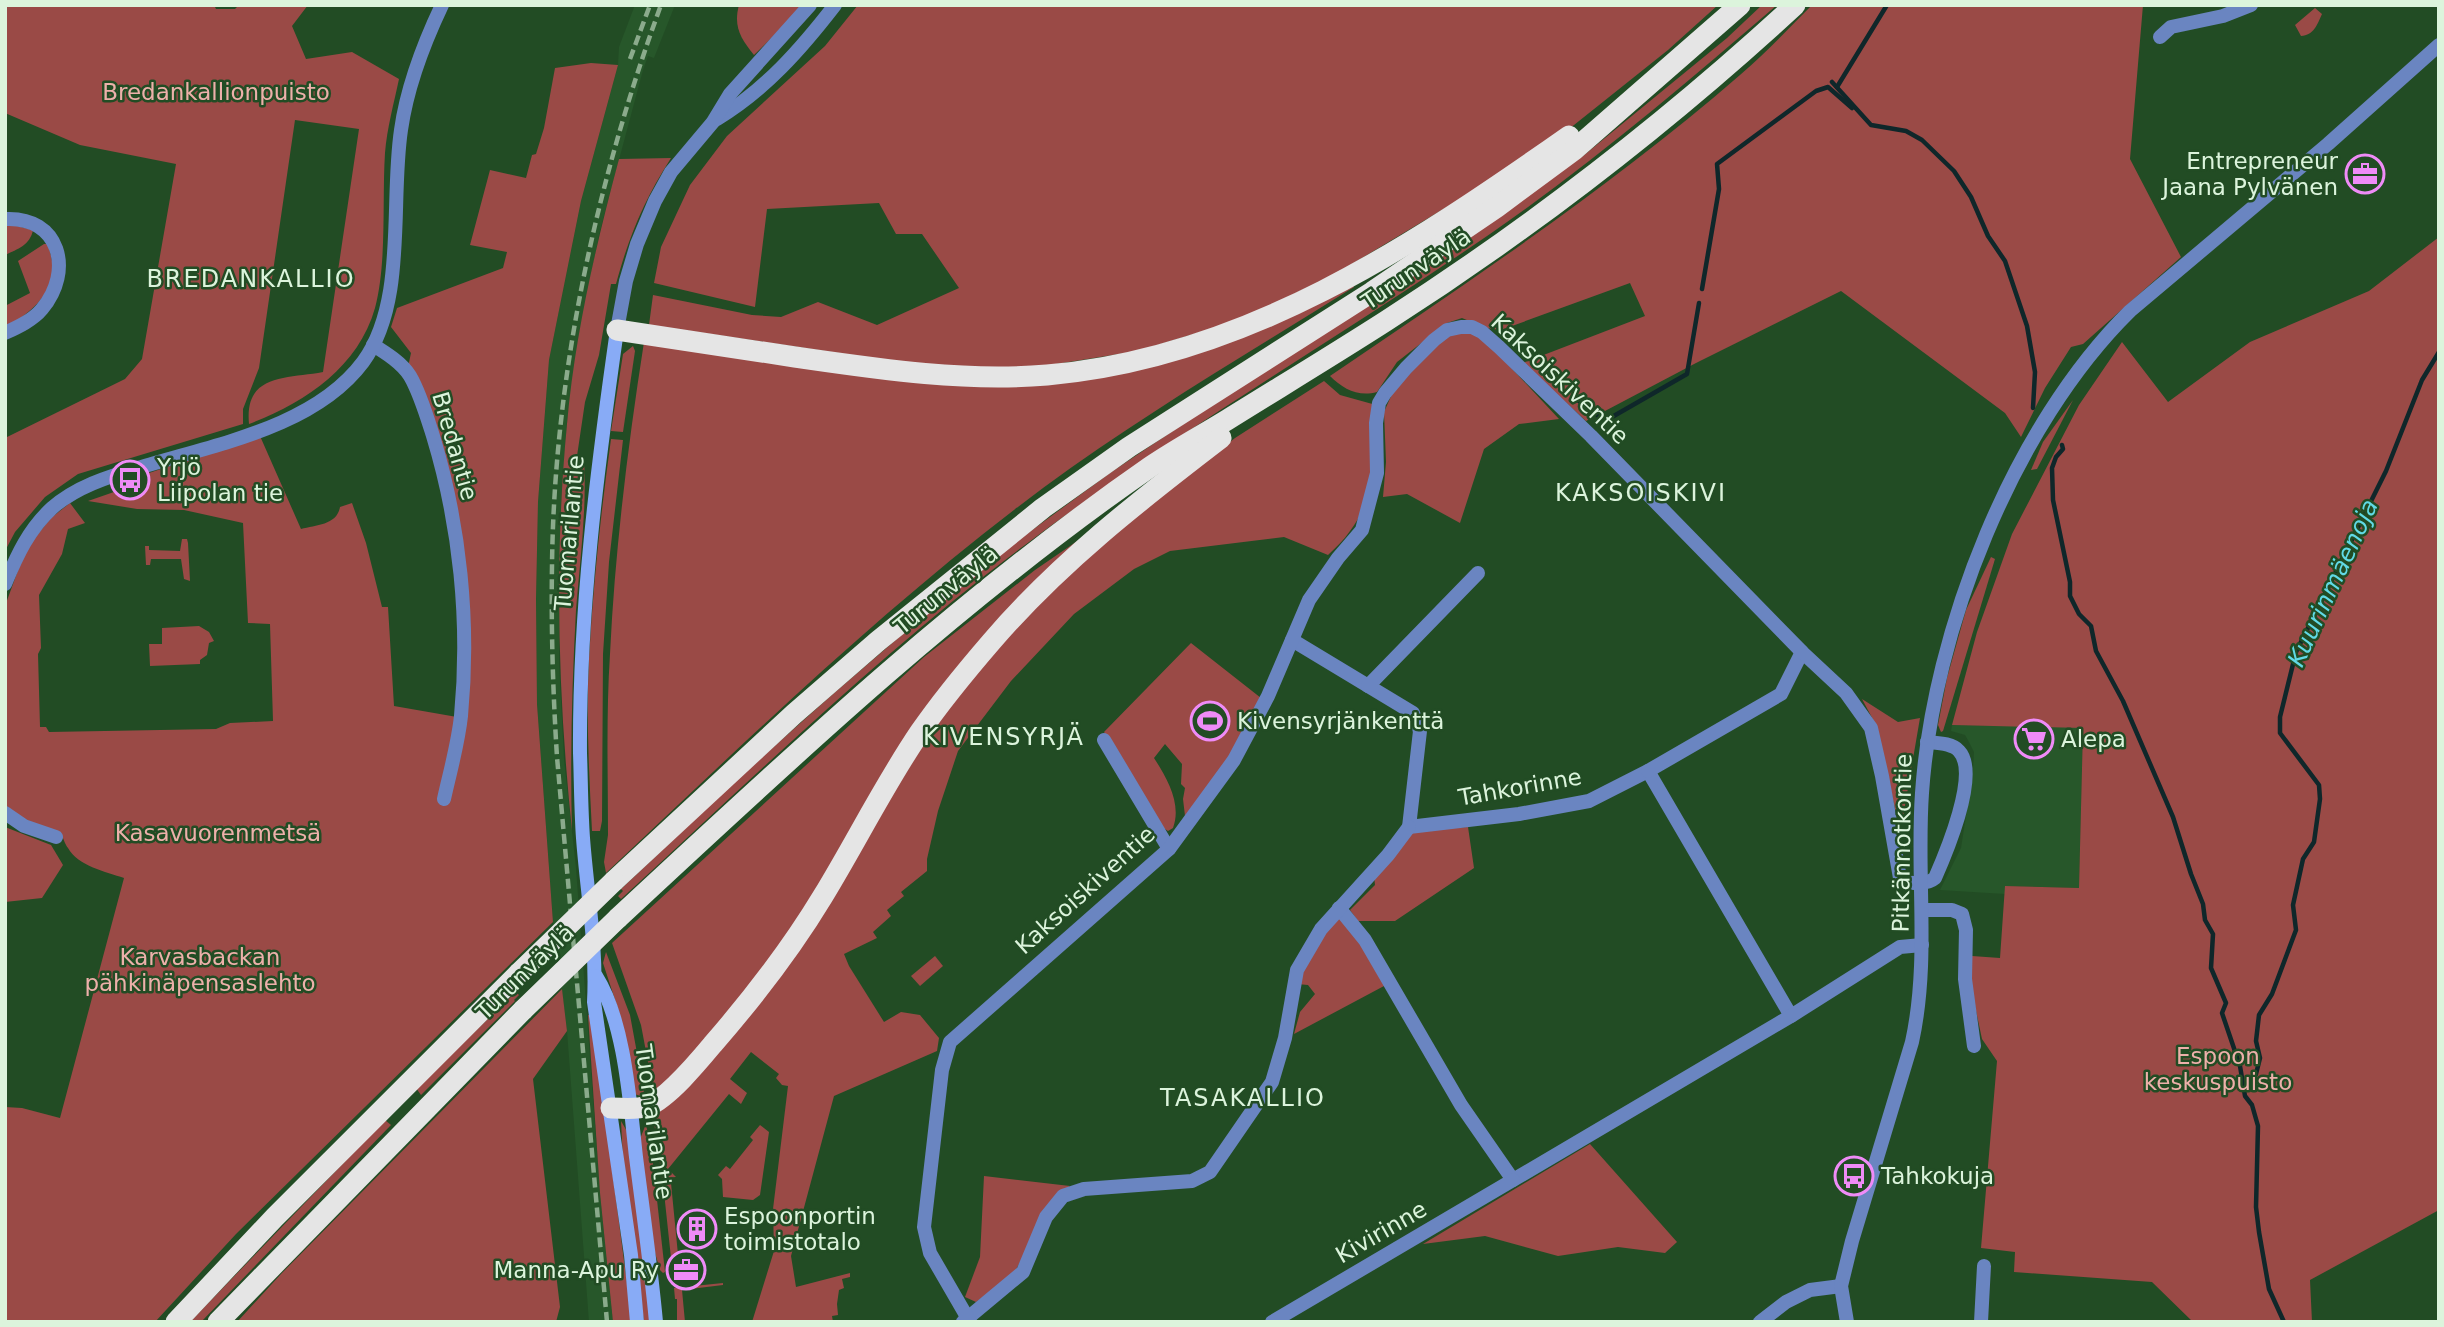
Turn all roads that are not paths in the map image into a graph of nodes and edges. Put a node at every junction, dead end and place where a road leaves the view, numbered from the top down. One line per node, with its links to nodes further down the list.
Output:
1 (442, 5): 14 (street)
2 (810, 5): 10 (street, Tuomarilantie)
3 (835, 5): 10 (street, Tuomarilantie)
4 (1740, 5): 9 (highway, Turunväylä)
5 (1795, 5): 15 (highway, Turunväylä)
6 (2251, 5): 7 (street)
7 (2160, 37)
8 (2439, 45): 22 (street, Pitkännotkontie)
9 (1645, 89): 12 (highway); 40 (highway, Turunväylä, bridge)
10 (713, 122): 12 (street, Tuomarilantie)
11 (5, 219): 13 (street)
12 (617, 330): 35 (main road, Tuomarilantie)
13 (5, 333)
14 (373, 345): 17 (street); 24 (street, Bredantie)
15 (1278, 388): 35 (highway); 41 (highway, Turunväylä, bridge)
16 (1478, 573): 20 (street)
17 (5, 584)
18 (1292, 640): 19 (street, Kaksoiskiventie); 20 (street); 28 (street, Kaksoiskiventie)
19 (1802, 652): 23 (street, Tahkorinne); 29 (street, Kaksoiskiventie)
20 (1368, 686): 26 (street)
21 (1104, 740): 28 (street)
22 (1927, 742): 29 (street, Pitkännotkontie); 29 (street)
23 (1648, 771): 26 (street, Tahkorinne); 33 (street)
24 (444, 799)
25 (5, 814): 27 (street)
26 (1409, 827): 30 (street)
27 (56, 837)
28 (1168, 849): 39 (street, Kaksoiskiventie)
29 (1921, 883): 31 (street, Pitkännotkontie)
30 (1339, 908): 36 (street); 39 (street)
31 (1922, 910): 32 (street, Pitkännotkontie); 34 (street)
32 (1922, 945): 33 (street); 38 (street, Pitkännotkontie)
33 (1791, 1016): 36 (street)
34 (1974, 1046)
35 (620, 1108): 42 (main road, Tuomarilantie); 43 (main road, Tuomarilantie)
36 (1513, 1180): 44 (street, Kivirinne)
37 (1984, 1266): 47 (street)
38 (1841, 1286): 45 (street); 46 (street, Pitkännotkontie)
39 (967, 1320)
40 (176, 1322)
41 (218, 1322)
42 (637, 1322)
43 (656, 1322)
44 (1272, 1322)
45 (1760, 1322)
46 (1847, 1322)
47 (1982, 1322)

